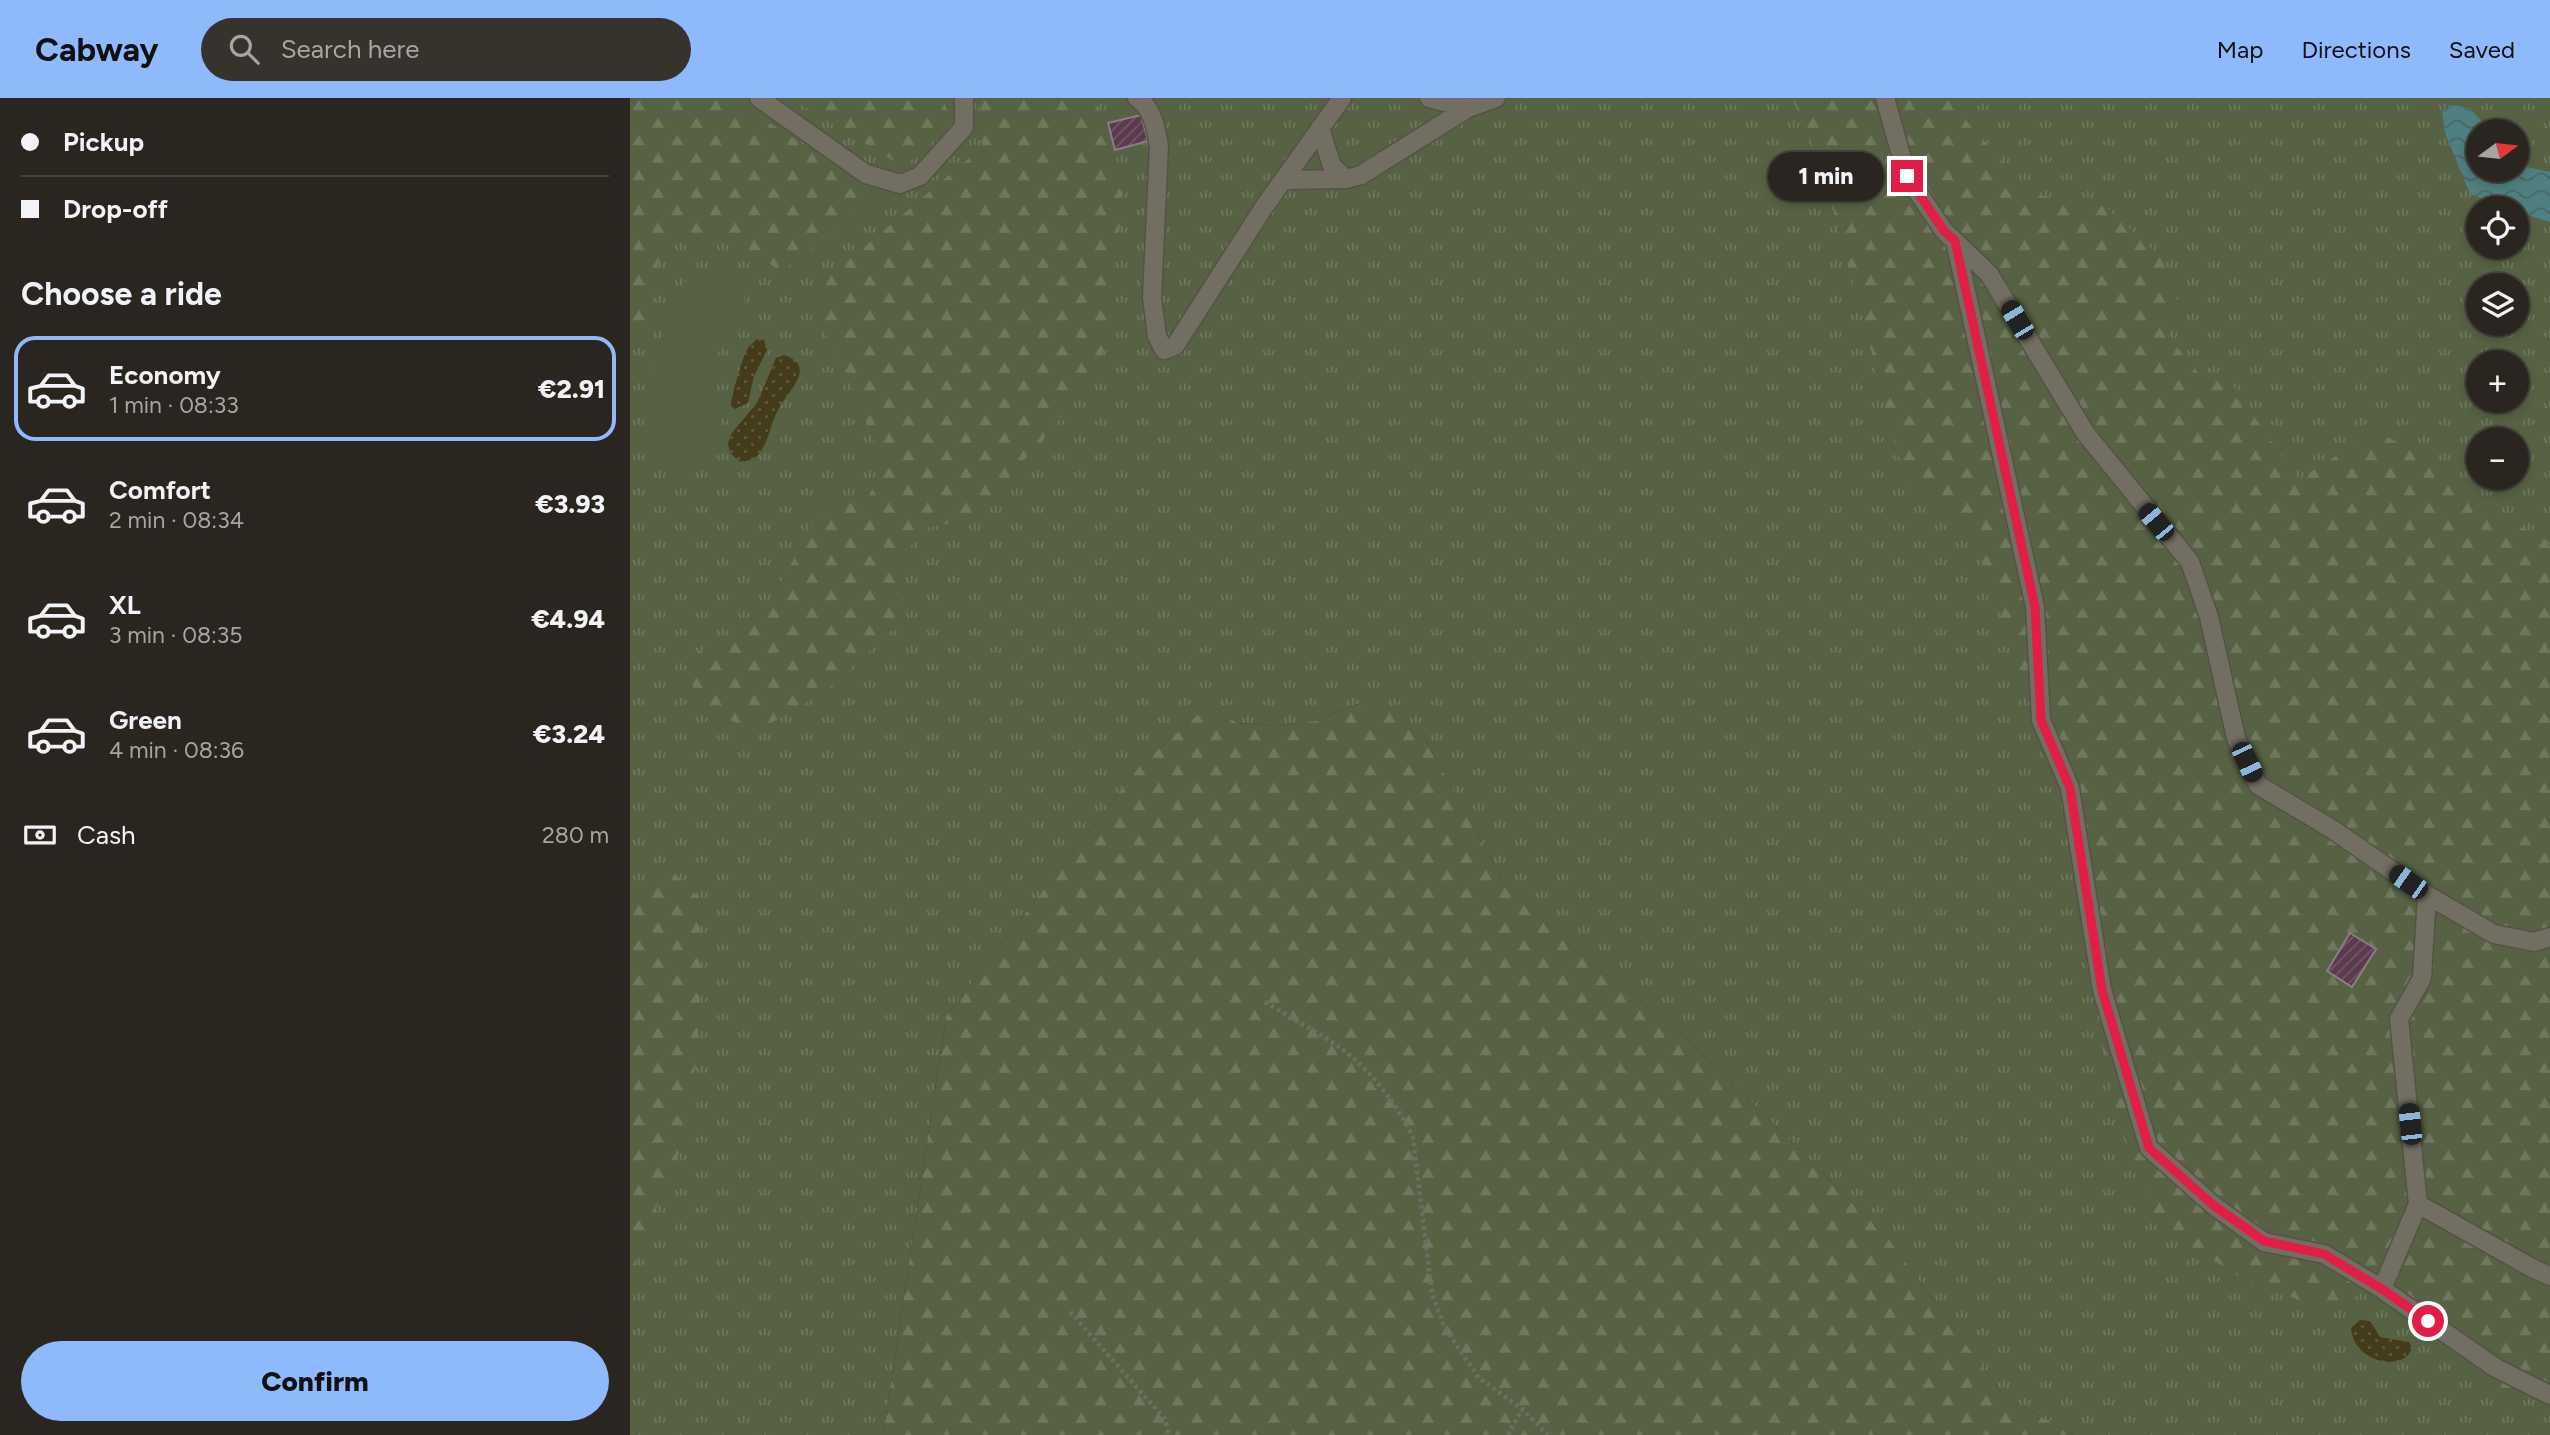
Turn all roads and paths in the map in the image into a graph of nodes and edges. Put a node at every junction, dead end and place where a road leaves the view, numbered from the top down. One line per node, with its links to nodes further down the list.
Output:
1 (759, 98): 2 (lane)
2 (964, 98)
3 (1137, 98): 11 (lane)
4 (1342, 98): 9 (lane)
5 (1429, 98): 8 (lane)
6 (1496, 98): 8 (lane)
7 (1885, 98): 12 (lane)
8 (1468, 108): 10 (lane)
9 (1321, 128): 10 (lane); 11 (lane)
10 (1346, 179): 11 (lane)
11 (1284, 180)
12 (1955, 241): 13 (lane); 18 (lane)
13 (2427, 895): 14 (lane); 16 (lane)
14 (2550, 937)
15 (1265, 1002): 21 (path)
16 (2418, 1204): 17 (lane); 18 (lane)
17 (2550, 1276)
18 (2382, 1289): 20 (lane)
19 (1070, 1312): 22 (path)
20 (2550, 1395)
21 (1522, 1409): 23 (path); 24 (path)
22 (1169, 1435)
23 (1508, 1435)
24 (1548, 1435)

